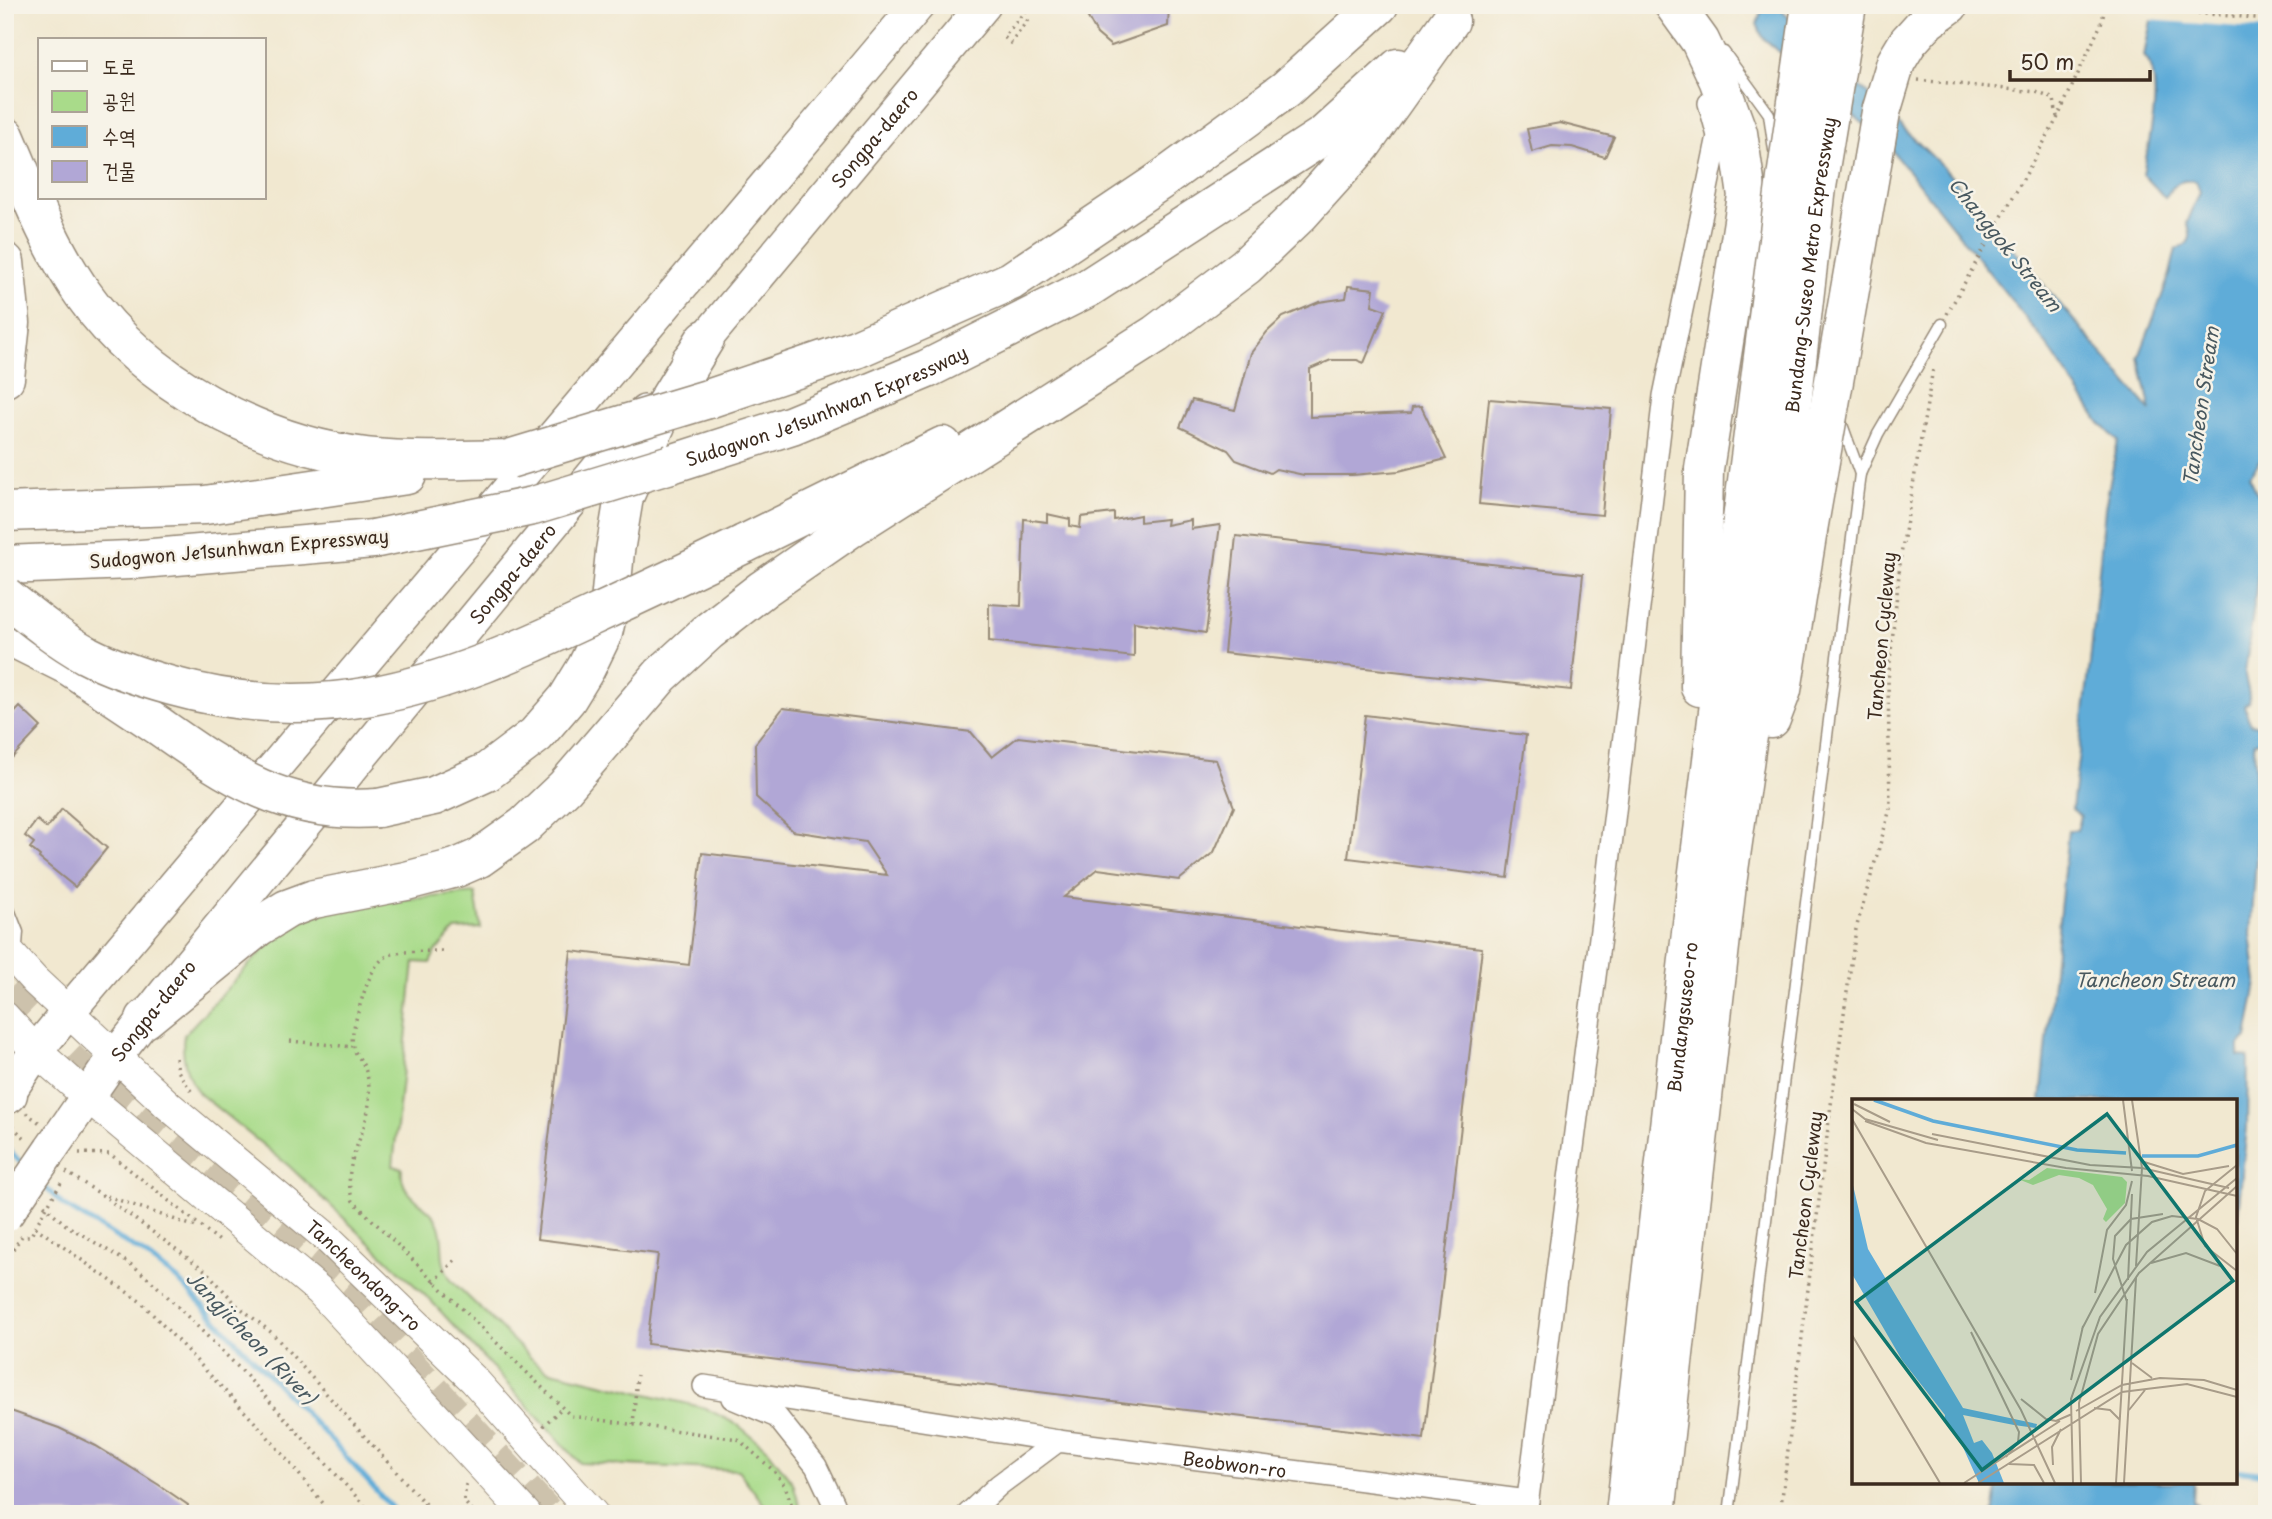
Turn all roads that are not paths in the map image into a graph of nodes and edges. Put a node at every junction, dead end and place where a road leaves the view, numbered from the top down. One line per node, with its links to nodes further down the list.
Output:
1 (918, 5): 31 (main road)
2 (984, 5): 17 (main road, Songpa-daero)
3 (1379, 5): 21 (highway, bridge)
4 (1654, 5): 40 (street)
5 (1674, 5): 28 (highway)
6 (1811, 5): 24 (highway, Bundang-Suseo Metro Expressway, bridge)
7 (1847, 5): 24 (highway, Bundang-Suseo Metro Expressway, bridge)
8 (1949, 5): 24 (highway, bridge)
9 (1457, 13): 20 (highway); 25 (highway, Sudogwon Je1sunhwan Expressway, bridge)
10 (1714, 38): 12 (lane)
11 (5, 136): 21 (highway)
12 (1787, 258)
13 (5, 262): 19 (highway)
14 (1791, 285): 16 (lane)
15 (1942, 324): 22 (lane)
16 (1809, 335)
17 (705, 339): 27 (highway, bridge); 33 (main road, Songpa-daero)
18 (1823, 373): 22 (lane)
19 (5, 378)
20 (1084, 380): 26 (highway, bridge); 33 (highway)
21 (509, 459): 23 (highway)
22 (1860, 474): 47 (lane)
23 (5, 512)
24 (1776, 525): 28 (highway, Bundangsuseo-ro)
25 (5, 565)
26 (5, 596)
27 (5, 634)
28 (1712, 882): 45 (highway, Bundangsuseo-ro); 46 (highway, Bundangsuseo-ro)
29 (5, 899): 30 (lane)
30 (6, 949): 31 (main road, Tancheondong-ro)
31 (68, 1012): 34 (main road); 35 (main road, Tancheondong-ro)
32 (5, 1017): 34 (main road)
33 (145, 1018): 35 (main road, Songpa-daero)
34 (36, 1051): 36 (main road); 37 (main road)
35 (115, 1057): 36 (main road, Songpa-daero); 42 (main road, Tancheondong-ro)
36 (88, 1097): 38 (main road, Songpa-daero, bridge); 41 (main road)
37 (6, 1098)
38 (20, 1221)
39 (1058, 1441): 40 (street, Beobwon-ro); 43 (street, Beobwon-ro); 44 (street)
40 (1527, 1507)
41 (526, 1514)
42 (593, 1514)
43 (833, 1514)
44 (968, 1514)
45 (1625, 1514)
46 (1656, 1514)
47 (1729, 1514)

